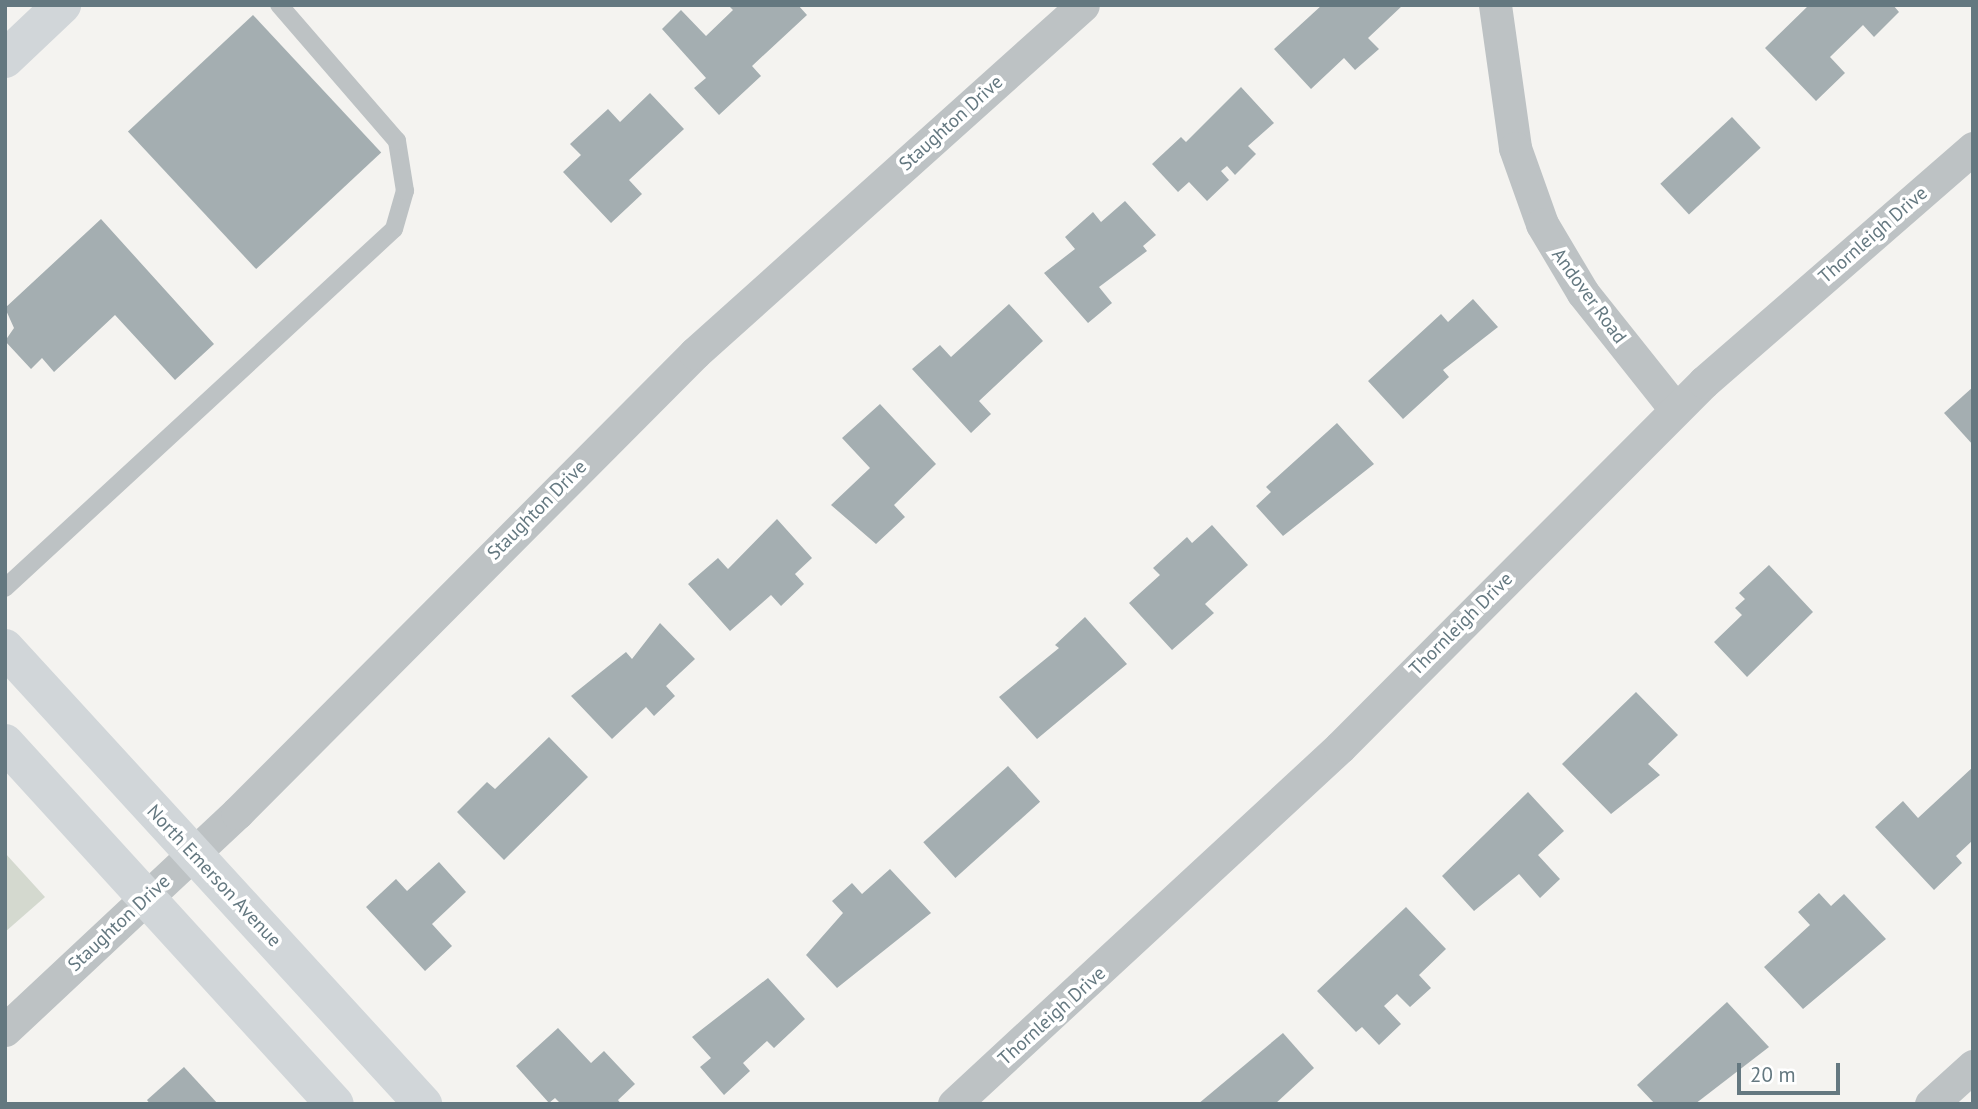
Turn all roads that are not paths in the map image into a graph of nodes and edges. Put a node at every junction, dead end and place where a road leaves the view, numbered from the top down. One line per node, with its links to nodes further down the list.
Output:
1 (62, 5): 5 (main road)
2 (279, 5): 8 (lane)
3 (1083, 5): 11 (street, Staughton Drive)
4 (1495, 5): 7 (street, Andover Road)
5 (5, 59)
6 (1973, 148): 7 (street, Thornleigh Drive)
7 (1676, 410): 17 (street, Thornleigh Drive)
8 (5, 588)
9 (5, 648): 11 (main road, North Emerson Avenue)
10 (5, 743): 12 (main road)
11 (193, 852): 12 (street, Staughton Drive); 16 (main road, North Emerson Avenue)
12 (146, 897): 13 (street, Staughton Drive); 15 (main road)
13 (5, 1030)
14 (1973, 1066): 18 (street)
15 (335, 1104)
16 (423, 1104)
17 (954, 1104)
18 (1931, 1104)

